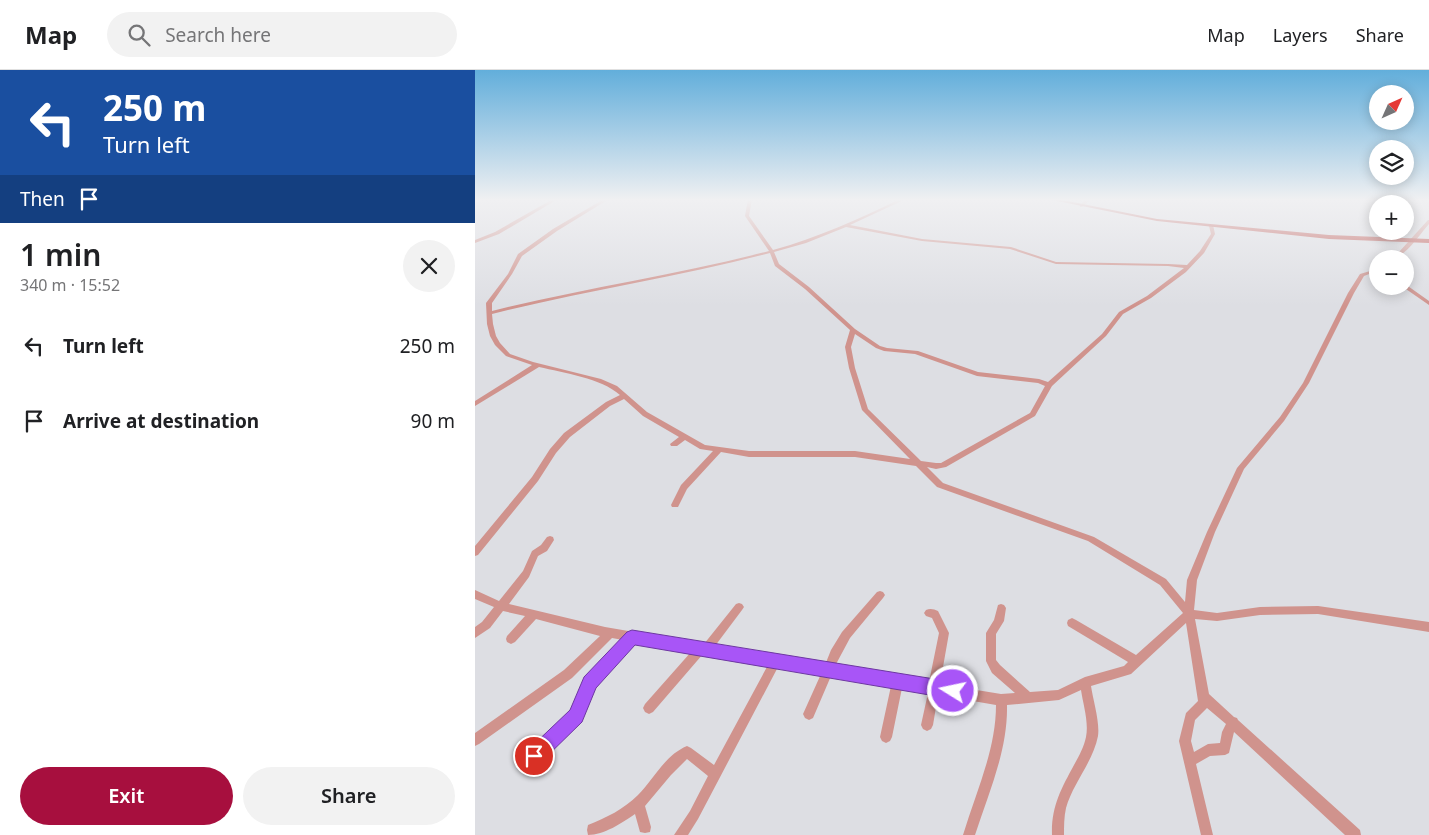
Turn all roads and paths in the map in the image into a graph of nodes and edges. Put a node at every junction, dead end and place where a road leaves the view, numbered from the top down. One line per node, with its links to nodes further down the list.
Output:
1 (493, 235): 12 (street)
2 (548, 235): 19 (street)
3 (760, 235): 14 (street)
4 (821, 235): 14 (street)
5 (893, 235): 15 (street)
6 (1213, 235): 15 (street)
7 (1304, 235): 8 (main road)
8 (1369, 238)
9 (1413, 240): 13 (street)
10 (1414, 240): 11 (main road)
11 (1429, 240)
12 (475, 242)
13 (1402, 250)
14 (772, 252): 19 (street); 20 (street)
15 (1187, 267): 22 (street)
16 (1369, 273): 38 (street)
17 (1414, 292): 18 (street)
18 (1429, 303)
19 (489, 313): 21 (street)
20 (853, 330): 22 (street); 28 (street)
21 (537, 365): 23 (street); 24 (street)
22 (1049, 385): 28 (street)
23 (624, 396): 25 (street); 31 (street)
24 (475, 404)
25 (685, 437): 26 (street); 27 (street)
26 (674, 444)
27 (719, 450): 28 (street); 29 (street)
28 (919, 464): 38 (street)
29 (675, 505)
30 (550, 540): 34 (street)
31 (475, 552)
32 (475, 594): 34 (street)
33 (880, 595): 49 (street)
34 (501, 606): 39 (street); 42 (street)
35 (739, 608): 46 (street)
36 (1001, 608): 54 (street)
37 (929, 614): 52 (street)
38 (1189, 614): 41 (street); 48 (street); 53 (street)
39 (533, 615): 43 (street); 45 (street)
40 (1073, 623): 48 (street)
41 (1429, 627)
42 (475, 633)
43 (610, 633): 44 (street); 61 (street)
44 (632, 637): 46 (street); 63 (street)
45 (511, 639)
46 (703, 649): 47 (street); 56 (street)
47 (777, 660): 49 (street); 64 (street)
48 (1136, 662): 51 (street)
49 (829, 669): 50 (street); 57 (street)
50 (898, 681): 52 (street); 60 (street)
51 (1085, 682): 54 (street); 70 (street)
52 (933, 687): 55 (street); 59 (street)
53 (1204, 697): 58 (street); 62 (street)
54 (1029, 698): 55 (street)
55 (1001, 700): 69 (street)
56 (649, 708)
57 (809, 714)
58 (1233, 722): 62 (street); 72 (street)
59 (927, 725)
60 (886, 737)
61 (475, 740)
62 (1191, 761): 71 (street)
63 (522, 764)
64 (715, 774): 65 (street); 68 (street)
65 (637, 804): 66 (street); 67 (street)
66 (645, 827)
67 (593, 830)
68 (680, 835)
69 (969, 835)
70 (1058, 835)
71 (1207, 835)
72 (1355, 835)

